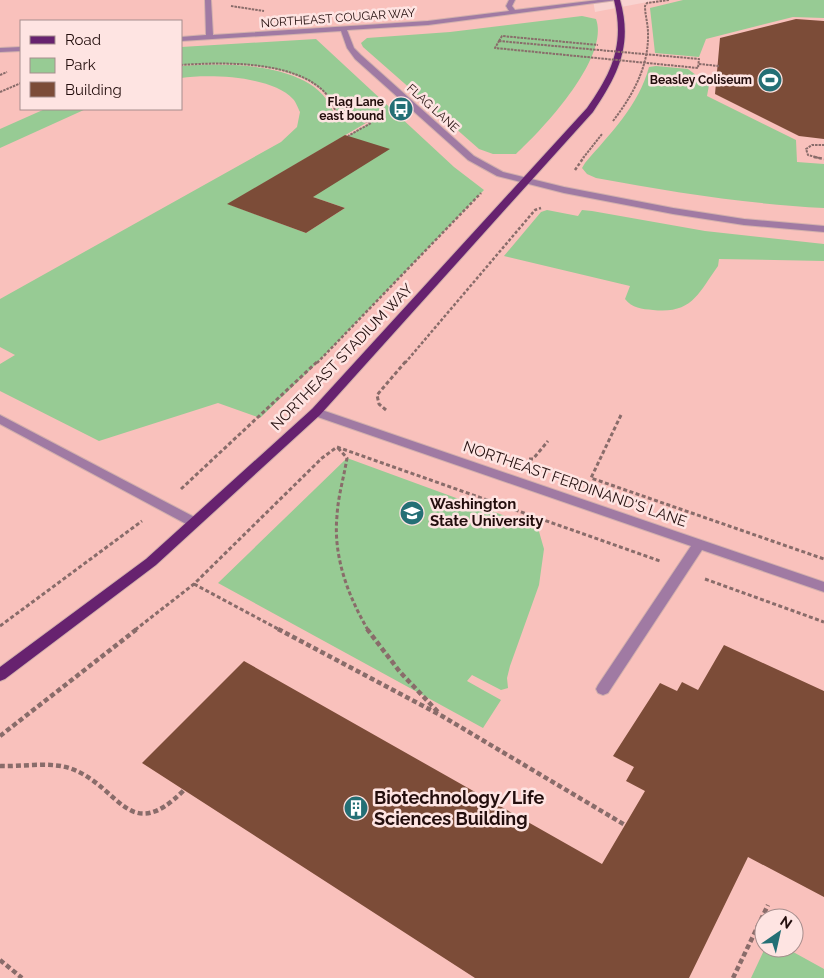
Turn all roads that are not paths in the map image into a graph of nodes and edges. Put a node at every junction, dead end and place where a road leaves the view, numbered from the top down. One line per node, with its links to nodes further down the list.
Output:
1 (208, 0): 6 (street)
2 (512, 0): 4 (street)
3 (615, 0): 4 (street, NORTHEAST COUGAR WAY); 10 (main road, NORTHEAST STADIUM WAY)
4 (513, 14): 5 (street, NORTHEAST COUGAR WAY)
5 (344, 30): 6 (street, NORTHEAST COUGAR WAY); 10 (street, FLAG LANE)
6 (210, 38): 7 (street, NORTHEAST COUGAR WAY)
7 (182, 40)
8 (20, 49): 9 (street)
9 (0, 50)
10 (525, 181): 11 (street, FLAG LANE); 12 (main road, NORTHEAST STADIUM WAY)
11 (824, 228)
12 (316, 412): 14 (main road, NORTHEAST STADIUM WAY); 15 (street, NORTHEAST FERDINAND'S LANE)
13 (0, 419): 14 (street)
14 (195, 523): 17 (main road, NORTHEAST STADIUM WAY)
15 (698, 544): 16 (street, NORTHEAST FERDINAND'S LANE); 18 (street)
16 (824, 587)
17 (0, 675)
18 (603, 689)

